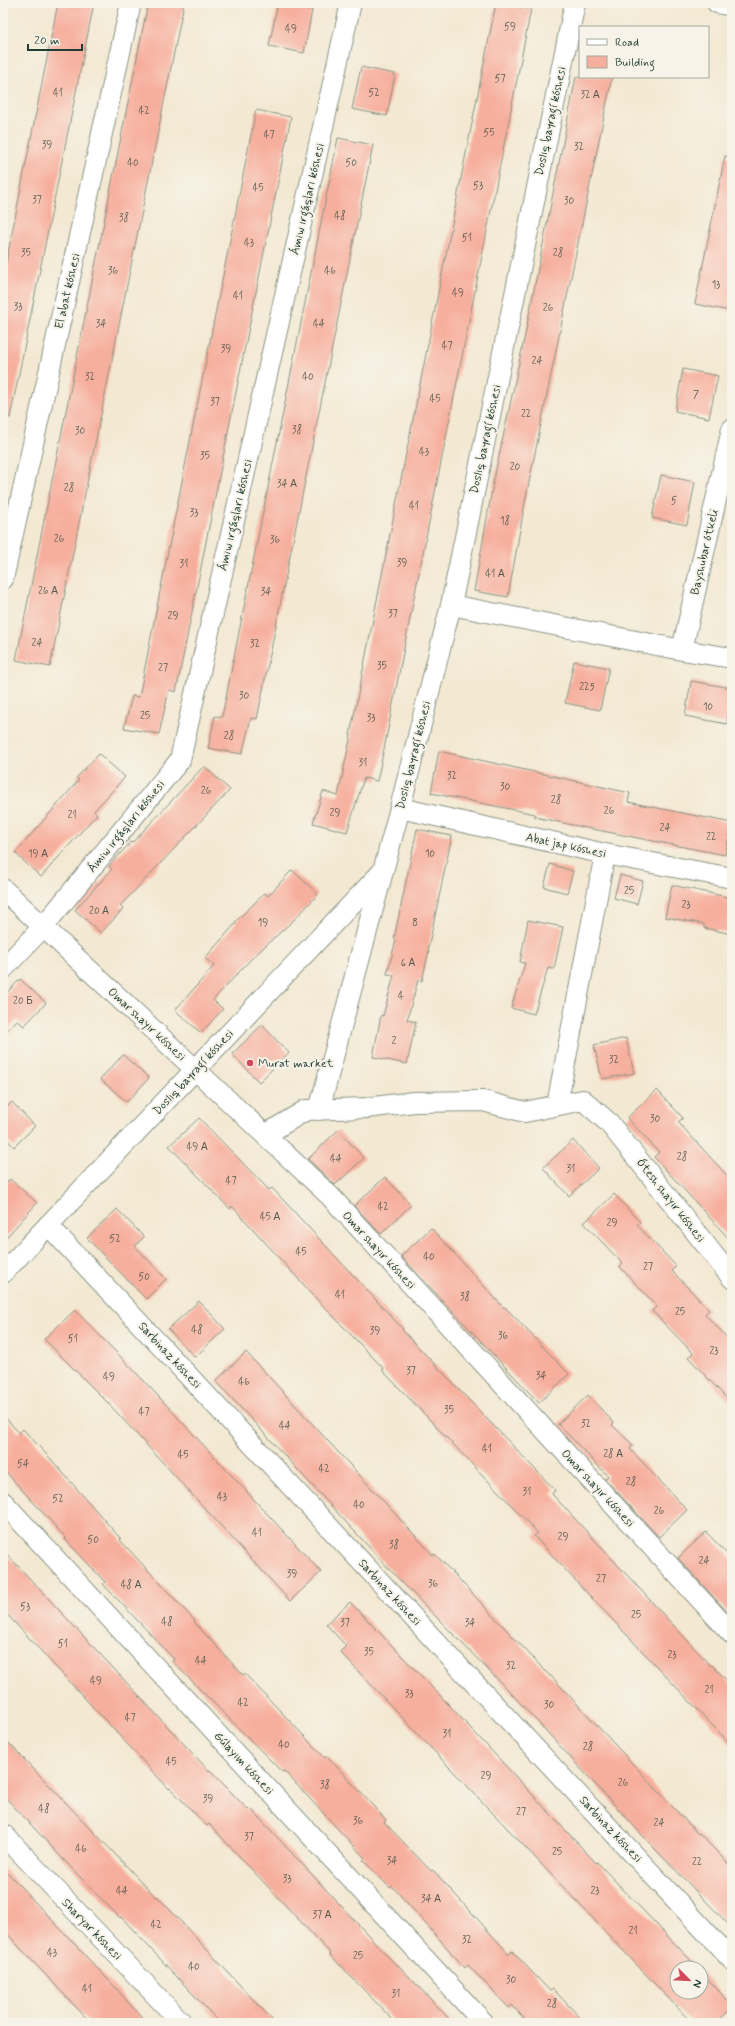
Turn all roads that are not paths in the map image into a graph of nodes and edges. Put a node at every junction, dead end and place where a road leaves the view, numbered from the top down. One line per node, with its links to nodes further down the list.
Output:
1 (131, 3): 7 (street, El abat kóshesi)
2 (351, 3): 16 (street, Ámiw ırǵaqları kóshesi)
3 (575, 3): 8 (street, Doslıq bayraǵı kóshesi)
4 (717, 3): 5 (street)
5 (732, 6)
6 (732, 429): 9 (street, Bayshubar ótkeli)
7 (3, 579)
8 (451, 605): 9 (street); 11 (street, Doslıq bayraǵı kóshesi)
9 (682, 650): 10 (street)
10 (732, 658)
11 (400, 808): 12 (street, Abat jap kóshesi); 13 (street, Doslıq bayraǵı kóshesi)
12 (605, 854): 14 (street, Abat jap kóshesi); 19 (street)
13 (383, 872): 18 (street, Doslıq bayraǵı kóshesi); 20 (street, Doslıq bayraǵı kóshesi)
14 (732, 878)
15 (3, 889): 16 (street, Omar shayır kóshesi)
16 (43, 927): 17 (street, Ámiw ırǵaqları kóshesi); 18 (street, Omar shayır kóshesi)
17 (3, 969)
18 (195, 1070): 21 (street, Omar shayır kóshesi); 22 (street, Doslıq bayraǵı kóshesi)
19 (557, 1105): 20 (street); 24 (street, Ótesh shayır kóshesi)
20 (319, 1110): 21 (street)
21 (264, 1135): 26 (street, Omar shayır kóshesi)
22 (48, 1224): 23 (street, Doslıq bayraǵı kóshesi); 28 (street, Sarbinaz kóshesi)
23 (3, 1273)
24 (732, 1278)
25 (3, 1502): 30 (street, Gúlayım kóshesi)
26 (732, 1634)
27 (3, 1834): 29 (street, Sharyar kóshesi)
28 (732, 1960)
29 (182, 2023)
30 (484, 2023)

